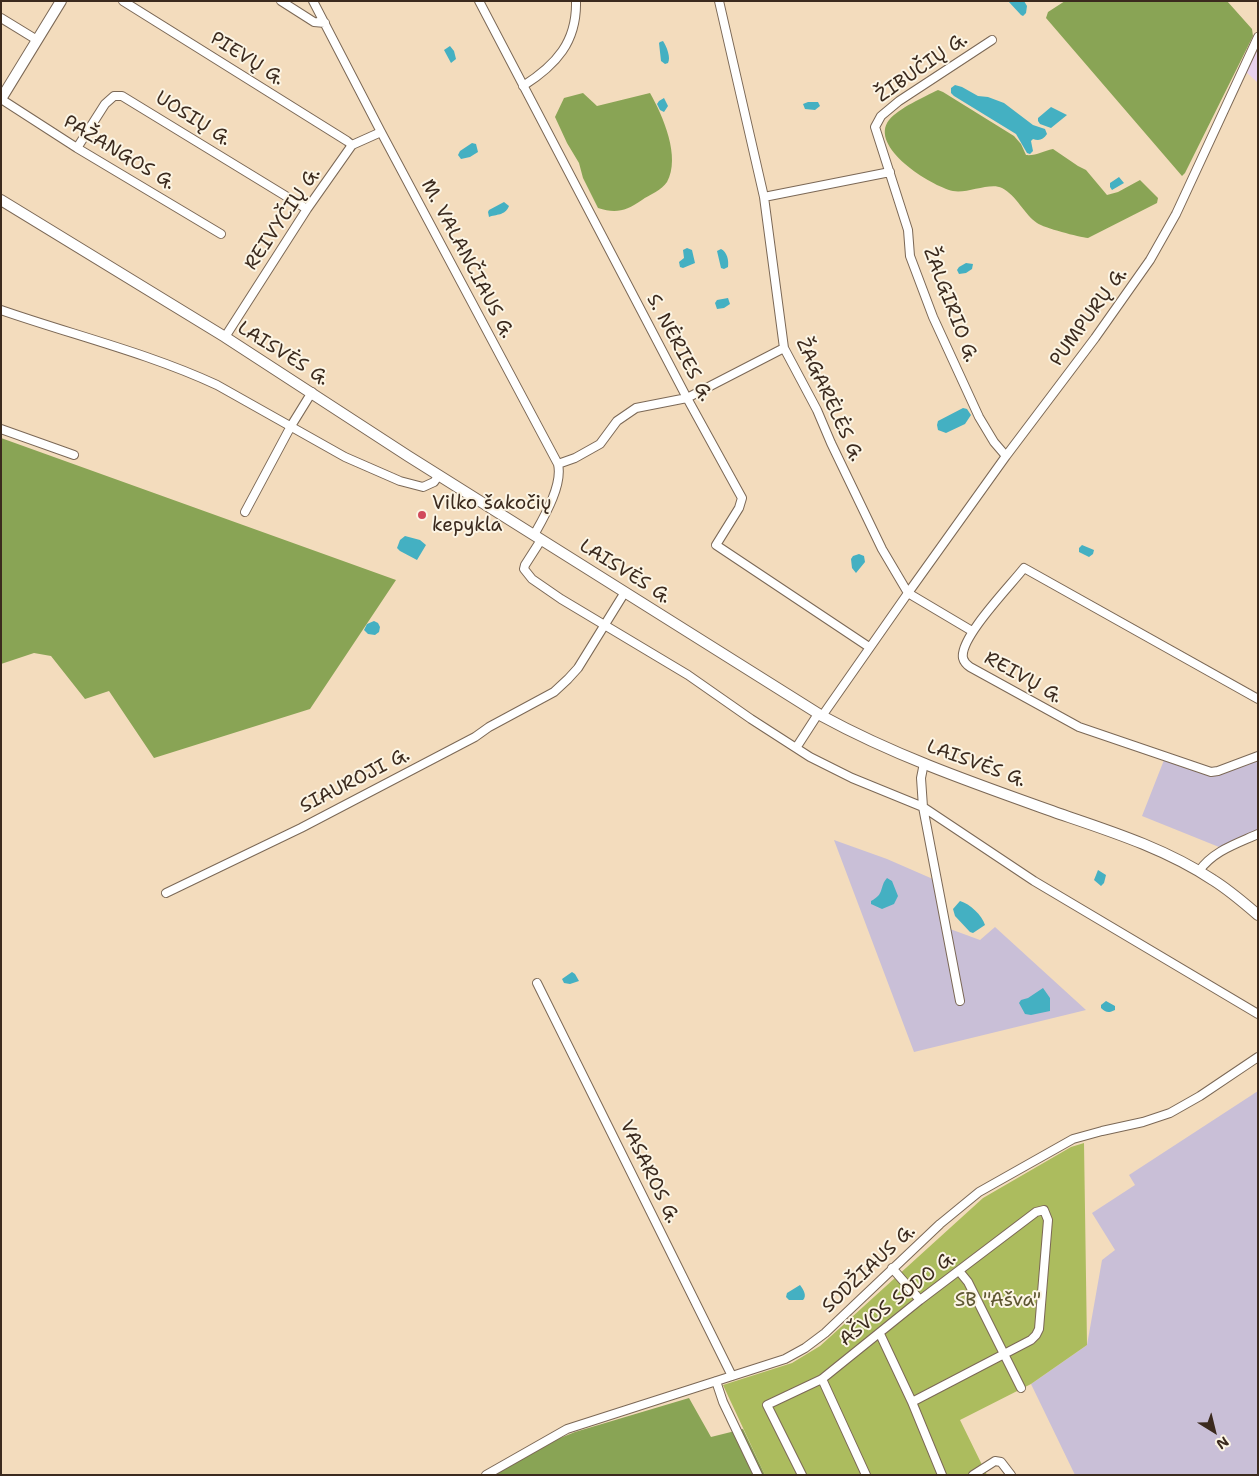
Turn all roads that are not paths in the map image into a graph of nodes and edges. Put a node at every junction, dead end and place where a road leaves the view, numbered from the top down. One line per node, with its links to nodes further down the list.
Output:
1 (61, 1): 11 (main road)
2 (123, 1): 17 (street, PIEVŲ G.)
3 (281, 1): 9 (street)
4 (313, 1): 9 (street, M. VALANČIAUS G.)
5 (479, 1): 13 (street, S. NĖRIES G.)
6 (576, 1): 13 (street)
7 (719, 1): 20 (street, ŽAGARĖLĖS G.)
8 (1, 18): 11 (street)
9 (325, 24): 16 (street, M. VALANČIAUS G.)
10 (1258, 37): 32 (street, PUMPURŲ G.)
11 (37, 40): 14 (main road)
12 (992, 40): 15 (street, ŽIBUČIŲ G.)
13 (523, 86): 28 (street, S. NĖRIES G.)
14 (1, 99): 18 (street, PAŽANGOS G.)
15 (875, 127): 19 (street, ŽALGIRIO G.)
16 (381, 132): 17 (street); 33 (street, M. VALANČIAUS G.)
17 (352, 145): 22 (street, REIVYČIŲ G.)
18 (78, 148): 22 (street, UOSIŲ G.); 23 (street, PAŽANGOS G.)
19 (890, 172): 20 (street); 32 (street, ŽALGIRIO G.)
20 (764, 197): 26 (street, ŽAGARĖLĖS G.)
21 (1, 200): 25 (main road, LAISVĖS G.)
22 (307, 209): 25 (street, REIVYČIŲ G.)
23 (221, 234)
24 (1, 310): 29 (street)
25 (225, 337): 27 (main road, LAISVĖS G.)
26 (784, 348): 28 (street); 38 (street, ŽAGARĖLĖS G.)
27 (312, 392): 29 (street); 34 (main road, LAISVĖS G.)
28 (687, 398): 33 (street); 41 (street, S. NĖRIES G.)
29 (291, 426): 34 (street); 35 (street)
30 (1, 429): 31 (street)
31 (74, 456)
32 (1006, 456): 38 (street, PUMPURŲ G.)
33 (558, 464): 36 (street)
34 (439, 475): 36 (main road, LAISVĖS G.)
35 (245, 512)
36 (538, 538): 37 (main road, LAISVĖS G.); 39 (street)
37 (625, 592): 39 (street, SIAUROJI G.); 43 (main road, LAISVĖS G.)
38 (908, 593): 40 (street); 41 (street)
39 (605, 625): 44 (street); 50 (street, SIAUROJI G.)
40 (972, 631): 42 (street, REIVŲ G.); 45 (street, REIVŲ G.)
41 (869, 647): 43 (street)
42 (1258, 699)
43 (820, 715): 44 (street); 46 (main road, LAISVĖS G.)
44 (796, 748): 47 (street)
45 (1258, 756)
46 (924, 764): 47 (street); 49 (main road, LAISVĖS G.)
47 (922, 807): 53 (street); 54 (street)
48 (1258, 834): 49 (street)
49 (1199, 871): 51 (main road, LAISVĖS G.)
50 (166, 893)
51 (1258, 915)
52 (537, 983): 61 (street, VASAROS G.)
53 (960, 1002)
54 (1258, 1014)
55 (1258, 1057): 56 (street, SODŽIAUS G.)
56 (892, 1268): 58 (street); 61 (street, SODŽIAUS G.)
57 (959, 1271): 58 (street, AŠVOS SODO G.); 60 (street); 60 (street, AŠVOS SODO G.)
58 (920, 1300): 59 (street, AŠVOS SODO G.)
59 (880, 1334): 62 (street, AŠVOS SODO G.); 65 (street)
60 (1004, 1353): 64 (street); 65 (street)
61 (732, 1376): 63 (street, SODŽIAUS G.)
62 (822, 1379): 68 (street, AŠVOS SODO G.); 69 (street)
63 (716, 1381): 66 (street, SODŽIAUS G.); 67 (street)
64 (1021, 1388)
65 (912, 1402): 70 (street)
66 (486, 1475)
67 (758, 1475)
68 (802, 1475)
69 (866, 1475)
70 (942, 1475)
71 (973, 1475): 72 (street)
72 (1011, 1475)

